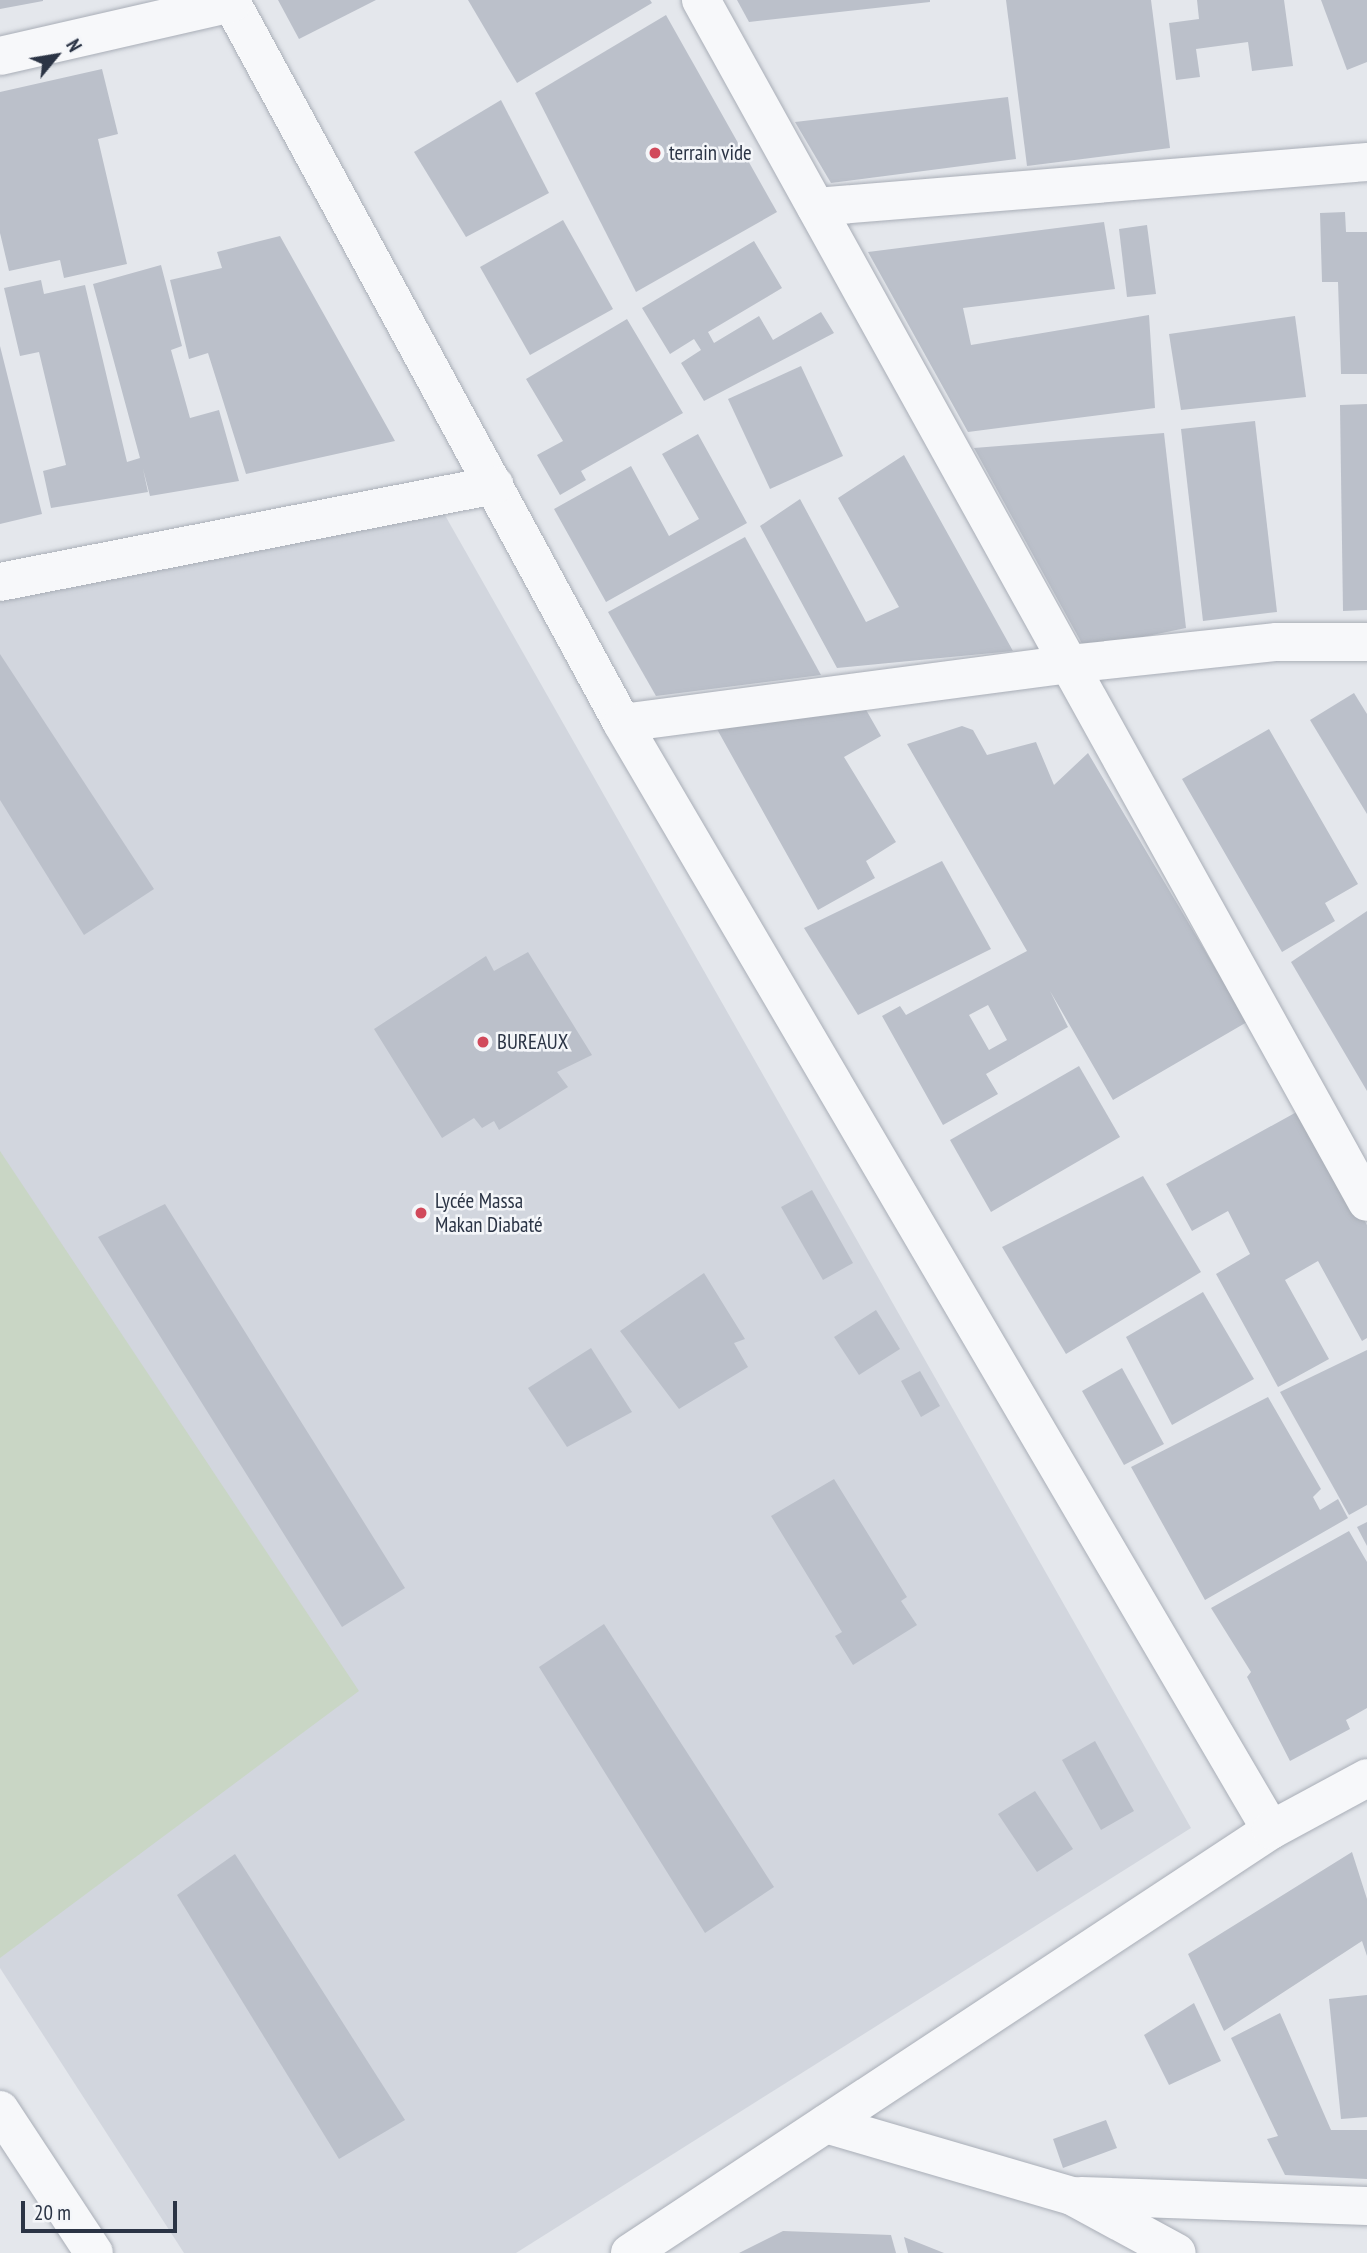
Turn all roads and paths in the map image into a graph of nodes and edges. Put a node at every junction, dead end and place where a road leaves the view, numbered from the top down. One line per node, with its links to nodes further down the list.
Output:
1 (701, 0): 5 (street)
2 (231, 1): 3 (street); 6 (street)
3 (0, 57)
4 (1367, 162): 5 (street)
5 (816, 207): 9 (street)
6 (495, 485): 7 (street); 10 (street)
7 (0, 582)
8 (1367, 642): 9 (street)
9 (1070, 664): 10 (street); 11 (street)
10 (622, 723): 13 (street)
11 (1367, 1202)
12 (1367, 1778): 13 (street)
13 (1271, 1830): 15 (street)
14 (0, 2110): 18 (street)
15 (826, 2124): 16 (street); 19 (street)
16 (1072, 2196): 17 (street); 20 (street)
17 (1367, 2206)
18 (94, 2253)
19 (630, 2253)
20 (1177, 2253)

